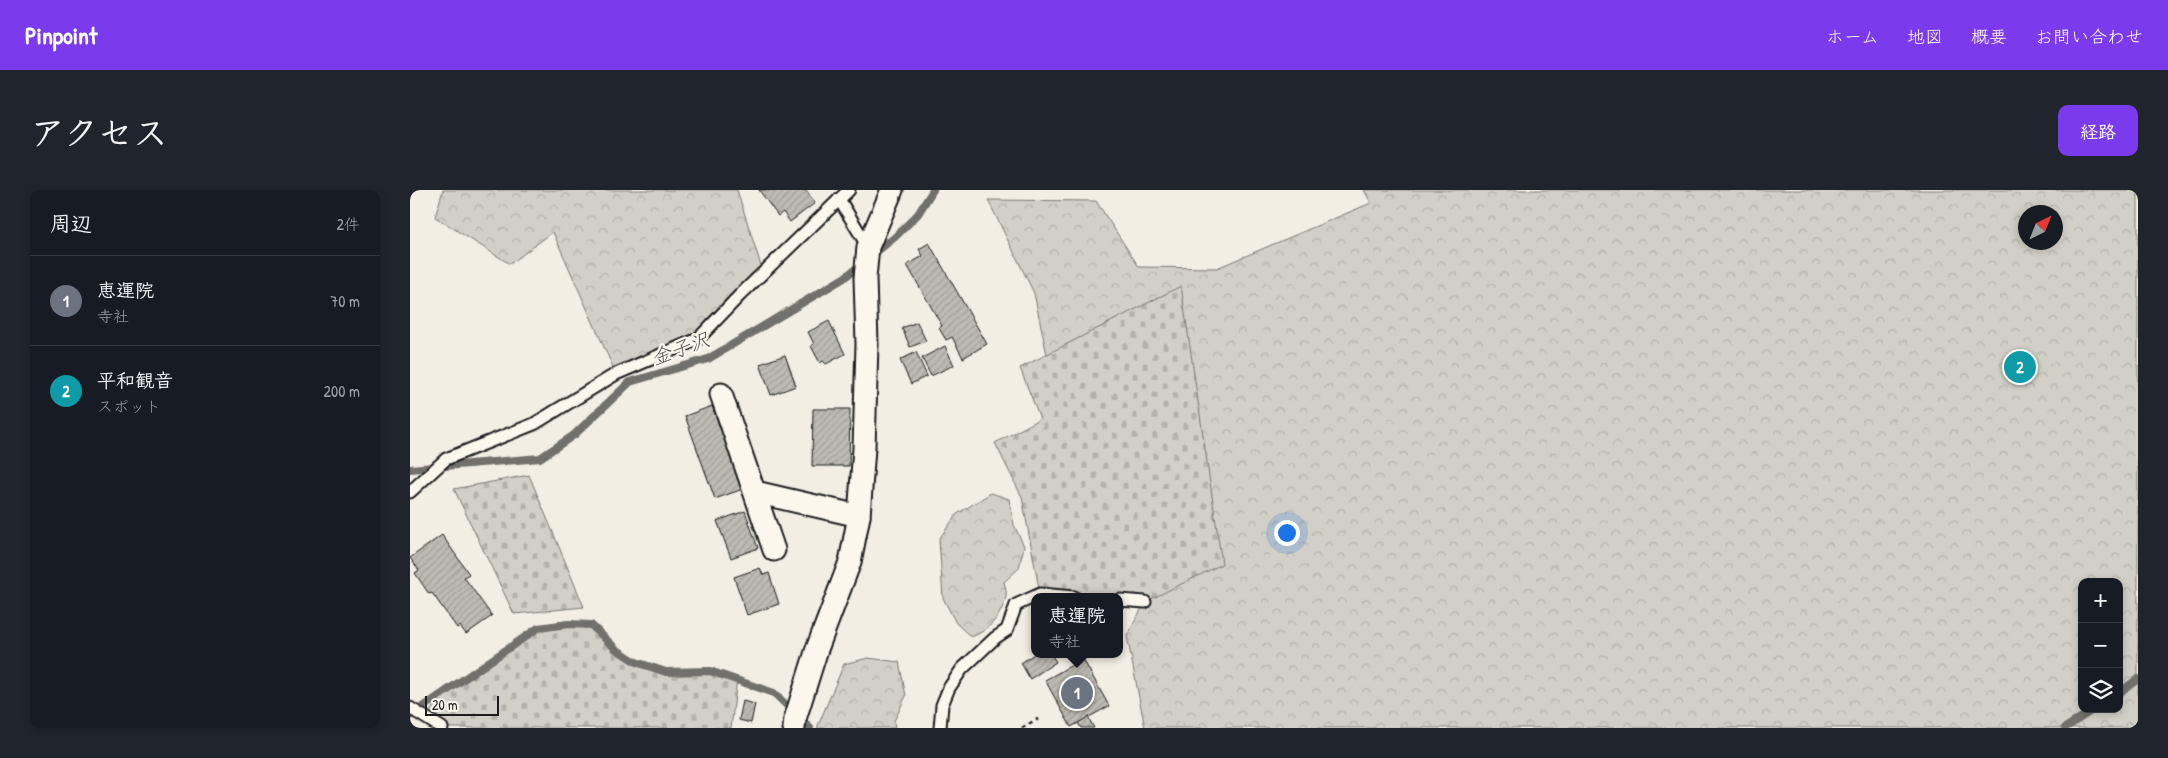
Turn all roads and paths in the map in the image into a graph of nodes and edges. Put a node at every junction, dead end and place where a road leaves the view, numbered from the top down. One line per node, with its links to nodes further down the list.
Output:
1 (849, 190): 3 (lane)
2 (892, 190): 4 (street)
3 (840, 199): 4 (lane); 6 (lane)
4 (868, 247): 8 (street)
5 (721, 394): 7 (street)
6 (410, 492)
7 (755, 492): 8 (street); 9 (street)
8 (859, 516): 14 (street)
9 (774, 550)
10 (1031, 598): 17 (lane)
11 (1123, 600): 12 (lane)
12 (1145, 602)
13 (410, 708): 16 (lane)
14 (796, 717)
15 (1038, 719): 18 (path)
16 (442, 728)
17 (940, 728)
18 (1022, 728)

